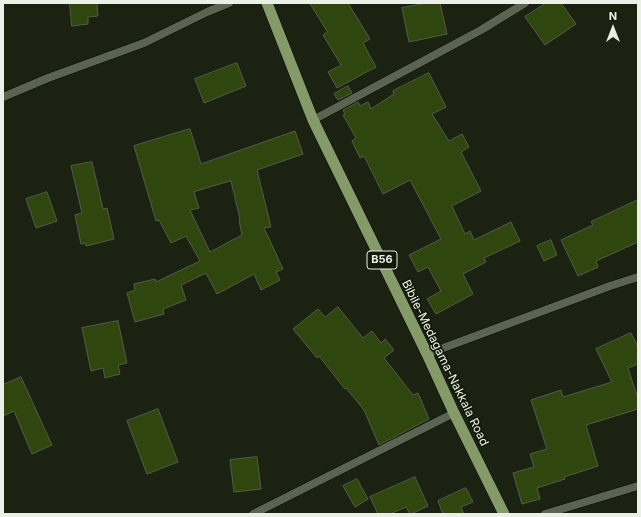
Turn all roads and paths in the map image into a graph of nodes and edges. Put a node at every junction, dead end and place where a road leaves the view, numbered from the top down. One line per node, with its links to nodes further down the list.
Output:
1 (229, 3): 4 (lane)
2 (267, 3): 5 (main road, Bibile-Medagama-Nakkala Road / B56)
3 (525, 3): 5 (lane)
4 (3, 97)
5 (313, 120): 7 (main road, Bibile-Medagama-Nakkala Road / B56)
6 (638, 277): 7 (lane)
7 (427, 354): 8 (main road, Bibile-Medagama-Nakkala Road / B56)
8 (454, 413): 10 (lane); 11 (main road, Bibile-Medagama-Nakkala Road / B56)
9 (638, 486): 12 (lane)
10 (253, 514)
11 (504, 514)
12 (545, 514)

